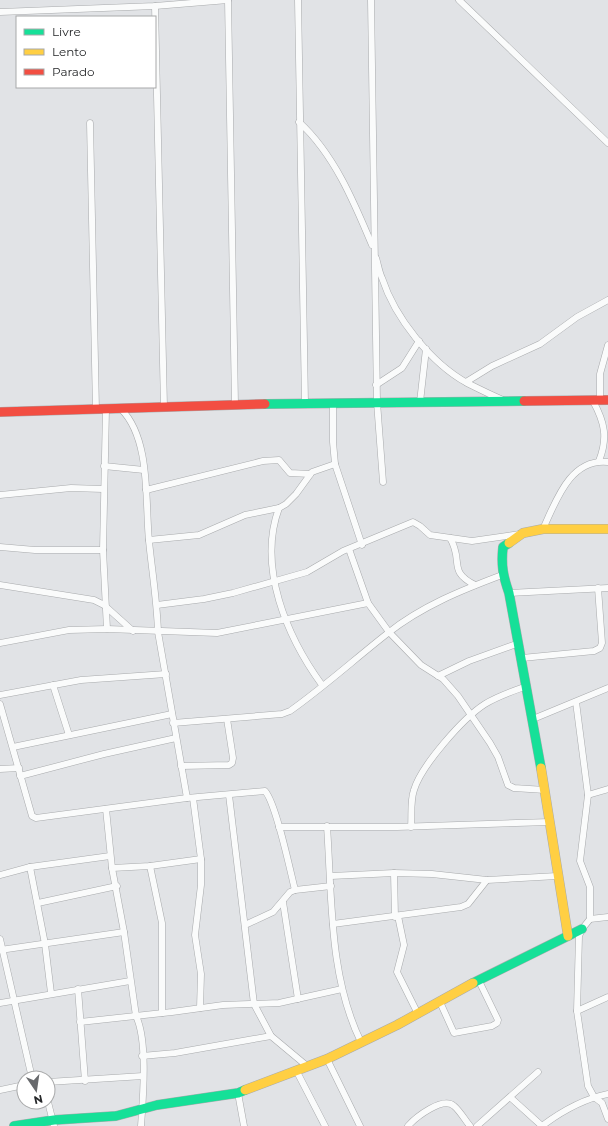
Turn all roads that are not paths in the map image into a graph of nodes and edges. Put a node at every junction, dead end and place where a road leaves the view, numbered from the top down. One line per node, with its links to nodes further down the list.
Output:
1 (92, 0): 7 (street)
2 (228, 0): 6 (street); 27 (street)
3 (298, 0): 11 (street)
4 (371, 0): 14 (street)
5 (459, 0): 13 (street)
6 (155, 6): 7 (street); 9 (street)
7 (92, 7): 8 (street)
8 (0, 12)
9 (155, 16)
10 (156, 51): 28 (street)
11 (299, 122): 14 (street); 26 (street)
12 (90, 123): 30 (street)
13 (608, 143)
14 (373, 249): 16 (street); 20 (street)
15 (608, 300): 19 (street)
16 (419, 341): 18 (street); 20 (street)
17 (608, 345): 22 (street)
18 (426, 349): 19 (street); 25 (street)
19 (466, 382): 21 (street)
20 (376, 385): 24 (street)
21 (505, 401): 22 (street); 25 (street)
22 (600, 401): 32 (street)
23 (333, 402): 24 (street); 26 (street); 34 (street)
24 (377, 402): 25 (street); 38 (street)
25 (420, 402)
26 (305, 403): 27 (street)
27 (235, 405): 28 (street)
28 (164, 407): 29 (street)
29 (121, 409): 30 (street); 36 (street)
30 (101, 410): 31 (street); 35 (street)
31 (0, 412)
32 (599, 461): 33 (street); 45 (street)
33 (608, 462)
34 (335, 464): 37 (street); 51 (street)
35 (104, 466): 36 (street); 39 (street)
36 (144, 470): 40 (street)
37 (310, 474): 40 (street); 42 (street)
38 (383, 482)
39 (103, 489): 41 (street); 55 (street)
40 (146, 490): 50 (street)
41 (0, 495)
42 (279, 508): 43 (street); 44 (street)
43 (264, 512): 44 (street); 50 (street)
44 (274, 522): 57 (street)
45 (543, 529): 46 (street); 47 (street)
46 (608, 529)
47 (523, 533): 48 (street); 53 (street)
48 (502, 536): 49 (street); 53 (street)
49 (450, 538): 51 (street); 59 (street)
50 (149, 540): 65 (street)
51 (362, 545): 54 (street)
52 (0, 547): 55 (street)
53 (504, 547): 56 (street)
54 (348, 549): 57 (street); 63 (street)
55 (104, 550): 64 (street)
56 (502, 574): 59 (street); 62 (street)
57 (275, 582): 65 (street); 66 (street)
58 (0, 585): 64 (street)
59 (475, 585): 70 (street)
60 (598, 588): 61 (street); 62 (street); 73 (street)
61 (608, 588)
62 (509, 593): 72 (street)
63 (368, 603): 66 (street); 70 (street)
64 (104, 604): 67 (street); 68 (street)
65 (157, 605): 69 (street)
66 (285, 618): 69 (street); 77 (street)
67 (107, 629): 68 (street); 71 (street)
68 (133, 631): 69 (street)
69 (158, 632): 74 (street)
70 (389, 632): 75 (street); 77 (street)
71 (0, 643)
72 (519, 643): 73 (street); 75 (street)
73 (522, 658): 78 (street)
74 (166, 674): 76 (street); 83 (street)
75 (438, 676): 84 (street)
76 (53, 685): 80 (street); 88 (street)
77 (322, 685): 85 (street)
78 (527, 686): 84 (street); 86 (street)
79 (608, 688): 81 (street)
80 (0, 695)
81 (576, 702): 86 (street); 98 (street)
82 (0, 704): 90 (street)
83 (172, 714): 87 (street); 88 (street)
84 (471, 714): 96 (street); 104 (street)
85 (227, 719): 87 (street); 91 (street)
86 (533, 719): 96 (street)
87 (174, 723): 89 (street)
88 (69, 735): 90 (street)
89 (176, 738): 91 (street); 94 (street)
90 (12, 747): 92 (street)
91 (181, 766): 99 (street)
92 (19, 768): 93 (street); 94 (street)
93 (0, 769)
94 (20, 776): 100 (street)
95 (608, 789): 98 (street)
96 (545, 790): 101 (street)
97 (230, 795): 99 (street); 103 (street); 124 (street)
98 (588, 795): 122 (street)
99 (190, 798): 100 (street); 106 (street)
100 (106, 809): 105 (street)
101 (550, 822): 104 (street); 113 (street)
102 (327, 826): 103 (street); 104 (street); 112 (street)
103 (279, 827): 117 (street)
104 (411, 827)
105 (110, 856): 108 (street); 109 (street)
106 (201, 859): 107 (street); 142 (street)
107 (150, 866): 109 (street); 144 (street)
108 (30, 867): 111 (street); 119 (street)
109 (112, 868): 115 (street)
110 (394, 873): 112 (street); 114 (street); 120 (street)
111 (0, 875)
112 (331, 876): 116 (street)
113 (557, 876): 114 (street); 127 (street)
114 (487, 880): 120 (street)
115 (117, 886): 119 (street); 126 (street)
116 (331, 886): 117 (street); 123 (street)
117 (295, 890): 118 (street)
118 (283, 902): 124 (street); 137 (street)
119 (38, 904): 129 (street)
120 (397, 917): 123 (street); 145 (street)
121 (608, 917): 122 (street)
122 (590, 919): 125 (street)
123 (334, 924): 134 (street)
124 (245, 925): 141 (street)
125 (582, 929): 127 (street); 143 (street)
126 (124, 932): 129 (street); 131 (street)
127 (568, 936): 132 (street)
128 (0, 939): 130 (street)
129 (45, 944): 130 (street); 135 (street)
130 (1, 950): 138 (street)
131 (130, 981): 133 (street); 146 (street)
132 (478, 981): 139 (street); 139 (street)
133 (78, 989): 135 (street); 147 (street)
134 (342, 989): 137 (street); 149 (street)
135 (51, 993): 138 (street)
136 (608, 997): 143 (street)
137 (298, 999): 141 (street)
138 (13, 1001): 140 (street); 153 (street)
139 (440, 1002): 145 (street)
140 (0, 1003)
141 (254, 1004): 142 (street); 148 (street)
142 (200, 1008): 144 (street)
143 (577, 1012): 163 (street)
144 (162, 1014): 146 (street)
145 (418, 1014): 149 (street)
146 (136, 1016): 147 (street); 150 (street)
147 (80, 1022): 157 (street)
148 (271, 1036): 150 (street); 152 (street)
149 (361, 1042): 151 (street)
150 (142, 1056): 156 (street)
151 (327, 1059): 152 (street); 173 (street)
152 (307, 1066): 154 (street)
153 (30, 1070)
154 (296, 1070): 161 (street); 172 (street)
155 (538, 1072): 164 (street)
156 (143, 1076): 157 (street); 165 (street)
157 (85, 1081): 158 (street)
158 (56, 1082)
159 (16, 1087): 160 (street)
160 (0, 1090)
161 (238, 1093): 165 (street); 171 (street)
162 (608, 1094): 163 (street)
163 (594, 1097): 167 (street); 177 (street)
164 (511, 1098): 176 (street); 177 (street)
165 (142, 1109): 168 (street); 170 (street)
166 (50, 1110): 168 (street)
167 (608, 1119)
168 (54, 1123): 169 (street)
169 (14, 1126)
170 (141, 1126)
171 (244, 1126)
172 (325, 1126)
173 (360, 1126)
174 (408, 1126): 175 (street)
175 (470, 1126)
176 (477, 1126)
177 (542, 1126)

